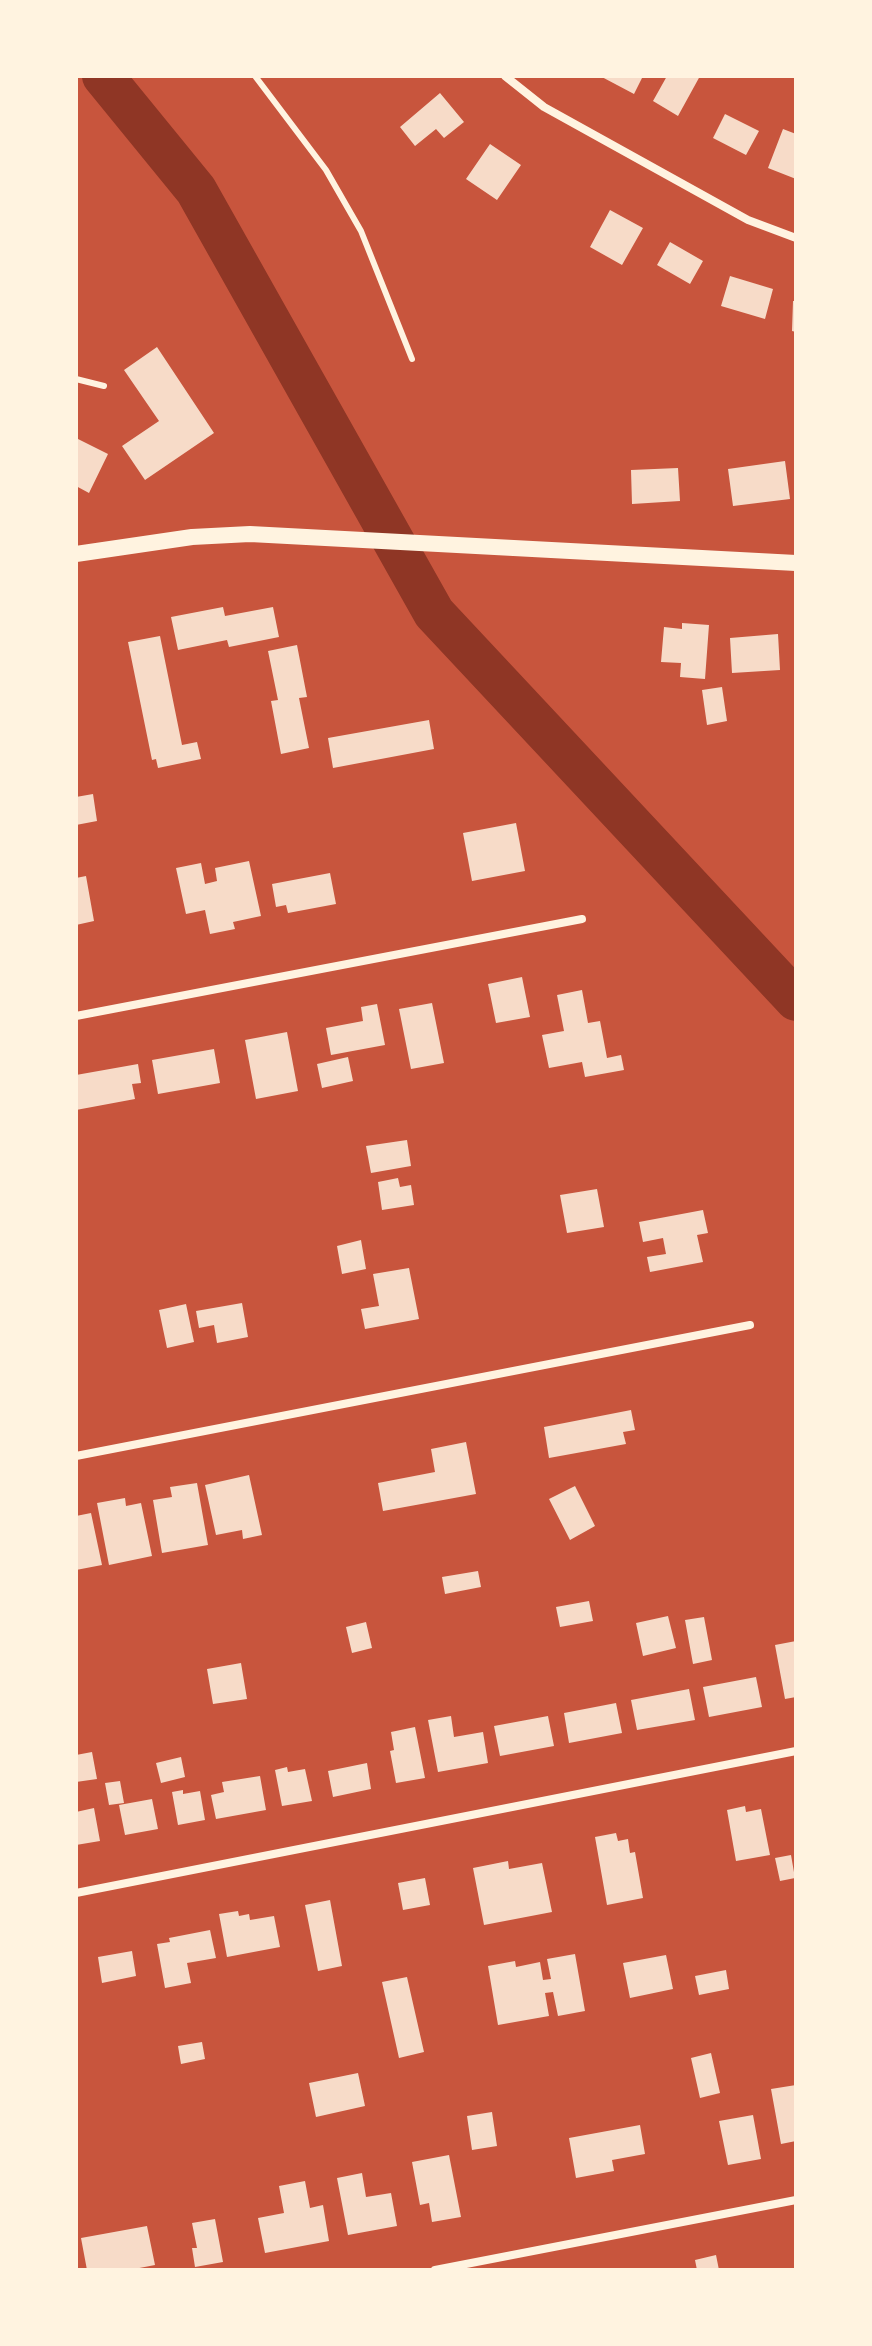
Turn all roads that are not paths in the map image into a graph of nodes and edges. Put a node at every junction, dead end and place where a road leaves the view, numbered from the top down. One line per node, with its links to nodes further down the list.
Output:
1 (255, 76): 4 (lane)
2 (505, 76): 3 (street)
3 (796, 238)
4 (412, 359)
5 (76, 379): 6 (lane)
6 (104, 386)
7 (76, 554): 8 (main road)
8 (796, 563)
9 (582, 919): 10 (street)
10 (76, 1016)
11 (750, 1325): 12 (street)
12 (76, 1456)
13 (796, 1751): 14 (street)
14 (76, 1893)
15 (796, 2200): 16 (street)
16 (435, 2270)

